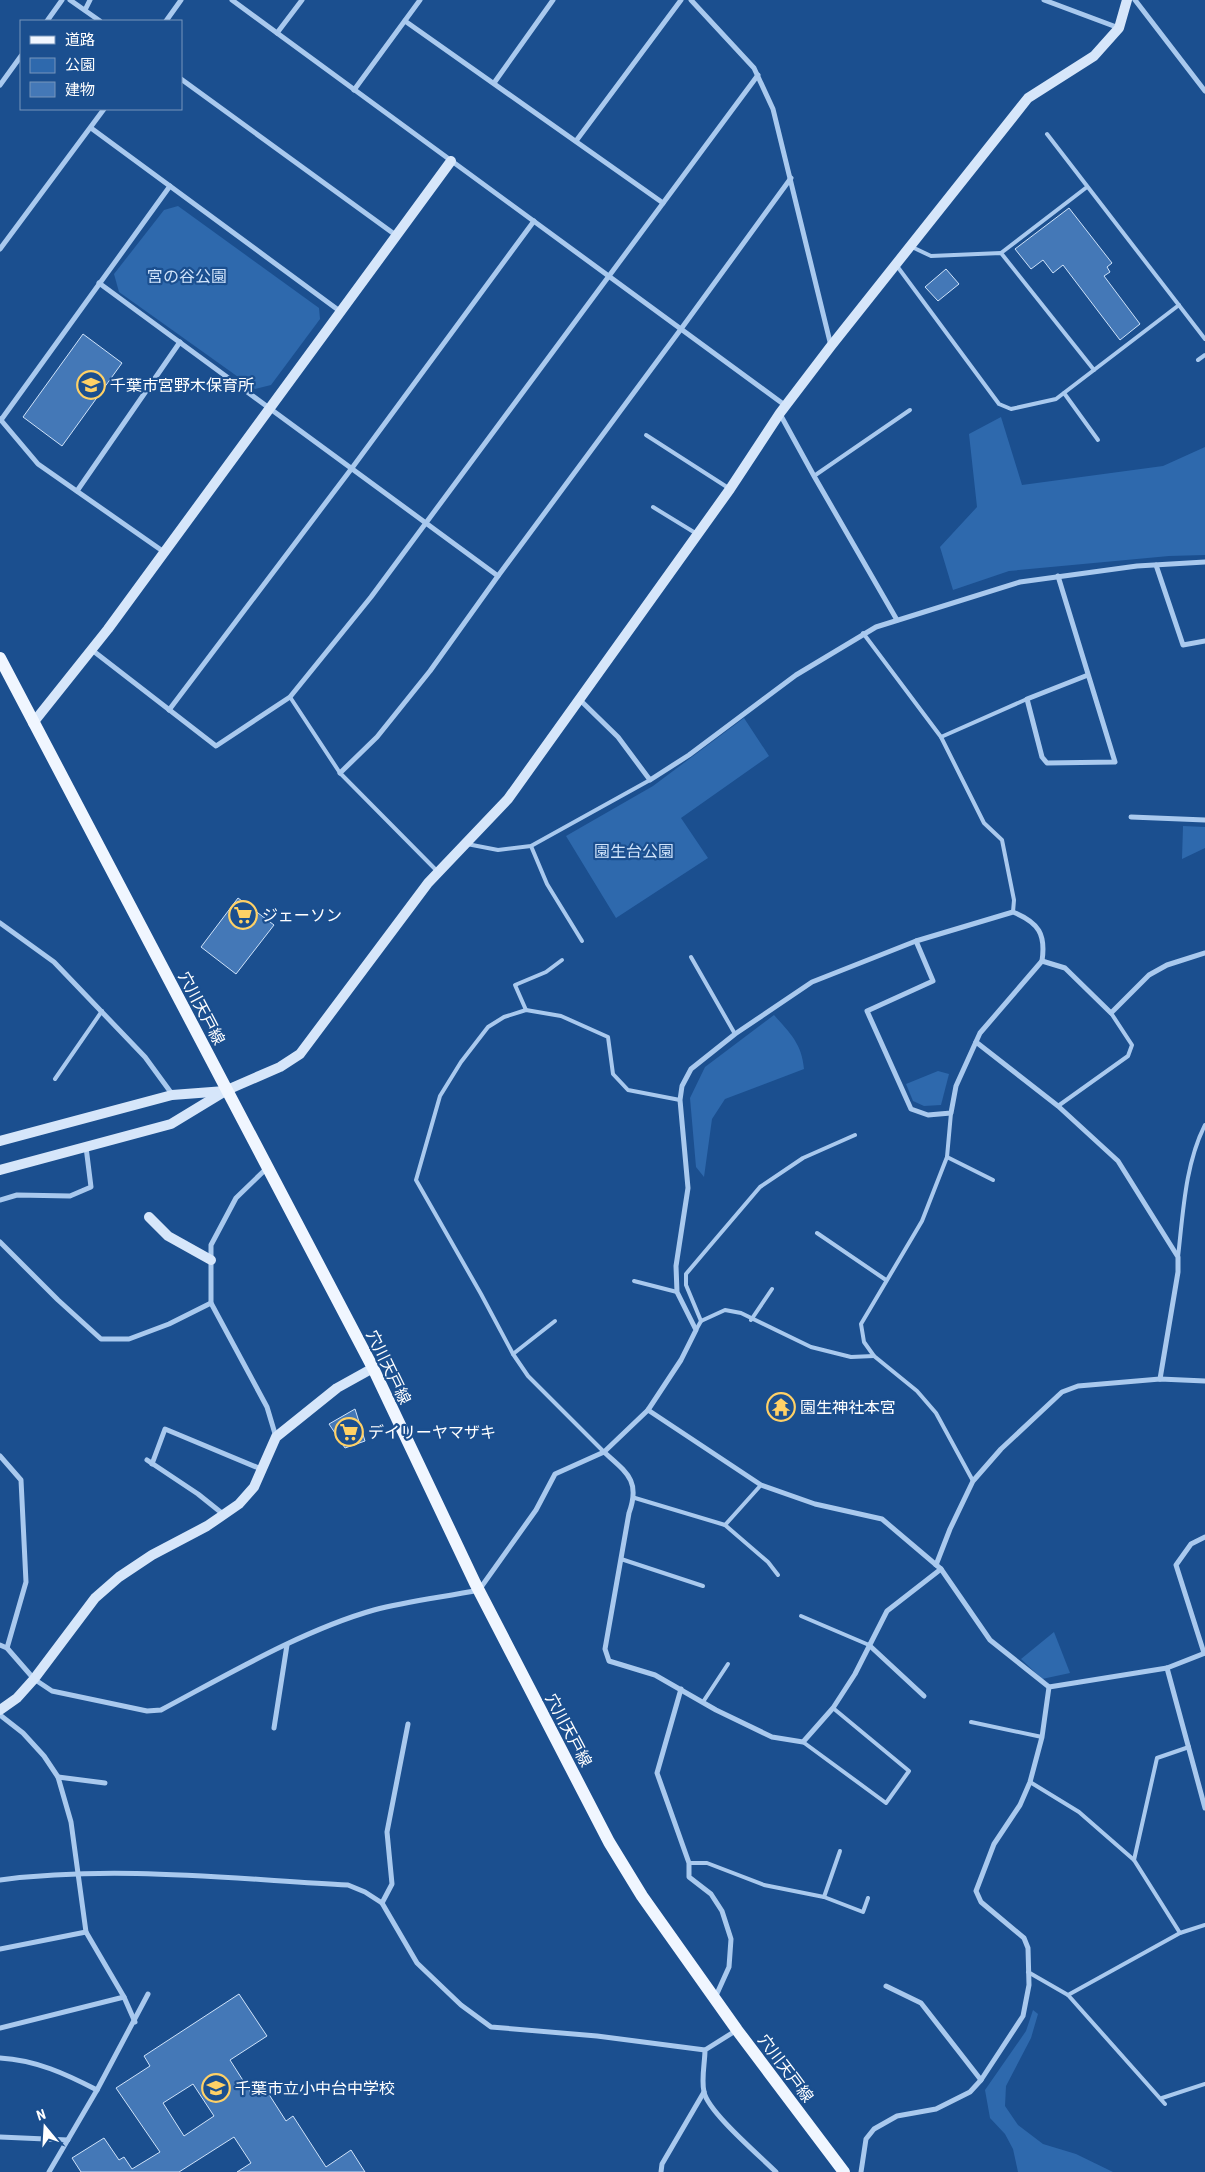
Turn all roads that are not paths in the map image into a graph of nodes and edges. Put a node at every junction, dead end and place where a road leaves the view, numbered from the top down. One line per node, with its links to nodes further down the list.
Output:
1 (62, 0): 15 (street)
2 (70, 0): 14 (street)
3 (90, 0): 14 (street)
4 (181, 0): 17 (street)
5 (232, 0): 20 (street)
6 (302, 0): 20 (street)
7 (420, 0): 18 (street)
8 (553, 0): 24 (street)
9 (681, 0): 31 (street)
10 (691, 0): 22 (street)
11 (1044, 0): 19 (street)
12 (1135, 0): 13 (street); 27 (street)
13 (1127, 4): 19 (street)
14 (85, 10): 16 (street)
15 (47, 20)
16 (99, 20)
17 (167, 20)
18 (405, 21): 24 (street); 26 (street)
19 (1119, 28): 39 (street)
20 (277, 33): 26 (street)
21 (20, 57): 25 (street)
22 (758, 75): 33 (street); 36 (street)
23 (182, 80): 38 (street)
24 (494, 84): 31 (street)
25 (0, 85)
26 (354, 90): 32 (street)
27 (1205, 91)
28 (103, 110): 29 (street)
29 (91, 128): 34 (street); 40 (street)
30 (1047, 134): 35 (lane)
31 (576, 141): 36 (street)
32 (451, 161): 37 (street); 38 (street)
33 (791, 178): 47 (street); 50 (street)
34 (170, 186): 44 (street); 46 (street)
35 (1087, 186): 41 (lane); 45 (lane)
36 (663, 203): 43 (street)
37 (534, 221): 43 (street); 61 (street)
38 (397, 237): 46 (street)
39 (910, 246): 41 (lane); 42 (street)
40 (0, 249)
41 (1001, 253): 53 (lane)
42 (896, 264): 50 (street); 54 (lane)
43 (609, 276): 47 (street); 66 (street)
44 (99, 284): 49 (street); 58 (street)
45 (1179, 305): 48 (lane); 53 (lane)
46 (342, 312): 55 (street)
47 (681, 329): 56 (street); 71 (street)
48 (1205, 339)
49 (180, 342): 55 (street); 64 (street)
50 (831, 346): 56 (street)
51 (1205, 355): 52 (lane)
52 (1198, 360)
53 (1094, 370): 54 (lane)
54 (1064, 393): 60 (lane)
55 (270, 409): 61 (street); 68 (street)
56 (783, 410): 62 (street); 63 (street)
57 (910, 410): 62 (lane)
58 (0, 419): 64 (street)
59 (646, 435): 63 (lane)
60 (1098, 440)
61 (352, 468): 66 (street); 82 (street)
62 (814, 476): 73 (street)
63 (730, 489): 67 (street)
64 (77, 491): 68 (street)
65 (653, 507): 67 (lane)
66 (424, 522): 71 (street); 79 (street)
67 (697, 534): 80 (street)
68 (164, 552): 76 (street)
69 (1205, 562): 70 (street)
70 (1156, 565): 72 (street); 75 (street)
71 (498, 576): 85 (street)
72 (1058, 576): 73 (street); 78 (street)
73 (897, 620): 74 (street)
74 (863, 633): 84 (lane); 86 (street)
75 (1205, 641)
76 (91, 649): 82 (street); 83 (street)
77 (0, 658): 83 (main road, 穴川天戸線)
78 (1088, 674): 81 (street); 81 (street)
79 (290, 697): 82 (street); 85 (lane)
80 (579, 699): 86 (street); 89 (street)
81 (1027, 699): 84 (lane)
82 (169, 710)
83 (33, 723): 106 (main road, 穴川天戸線)
84 (941, 737): 92 (lane)
85 (340, 773): 91 (lane)
86 (650, 780): 90 (lane)
87 (1131, 817): 88 (street)
88 (1205, 820)
89 (465, 844): 90 (lane); 91 (street)
90 (531, 846): 94 (lane)
91 (439, 872): 106 (street)
92 (1013, 912): 95 (street); 99 (street)
93 (0, 923): 101 (street)
94 (582, 941)
95 (916, 941): 103 (street); 110 (street)
96 (1205, 953): 102 (street)
97 (691, 957): 103 (lane)
98 (562, 960): 100 (lane)
99 (1042, 961): 102 (street); 104 (street)
100 (526, 1010): 108 (lane); 134 (lane)
101 (102, 1012): 105 (lane); 107 (street)
102 (1111, 1013): 109 (lane)
103 (735, 1034): 108 (street)
104 (976, 1042): 109 (street); 110 (street)
105 (55, 1079)
106 (227, 1090): 107 (street); 114 (street); 116 (main road, 穴川天戸線)
107 (172, 1095): 113 (street)
108 (680, 1100): 128 (street)
109 (1058, 1106): 123 (street)
110 (950, 1113): 115 (lane)
111 (1205, 1125): 123 (lane)
112 (855, 1135): 132 (lane)
113 (0, 1141)
114 (86, 1147): 117 (street); 119 (street)
115 (947, 1157): 118 (lane); 125 (lane)
116 (267, 1167): 124 (street); 136 (main road, 穴川天戸線)
117 (0, 1170)
118 (993, 1180)
119 (0, 1200)
120 (149, 1217): 124 (street)
121 (817, 1233): 125 (lane)
122 (0, 1242): 129 (street)
123 (1178, 1257): 137 (street)
124 (211, 1260): 129 (street)
125 (886, 1280): 135 (lane)
126 (634, 1281): 128 (lane)
127 (772, 1289): 130 (lane)
128 (677, 1292): 133 (street)
129 (211, 1303): 140 (street)
130 (751, 1320): 132 (lane); 135 (lane)
131 (555, 1321): 134 (lane)
132 (701, 1322): 133 (lane)
133 (696, 1330): 139 (street)
134 (513, 1354): 141 (lane)
135 (874, 1356): 146 (lane)
136 (372, 1368): 140 (street); 156 (main road, 穴川天戸線)
137 (1160, 1379): 138 (street); 146 (street)
138 (1205, 1381)
139 (648, 1410): 141 (street); 147 (street)
140 (276, 1437): 145 (street)
141 (604, 1452): 148 (street); 156 (street)
142 (0, 1456): 161 (street)
143 (147, 1460): 144 (street)
144 (152, 1464): 145 (street); 149 (street)
145 (261, 1469): 149 (street)
146 (973, 1481): 153 (street)
147 (761, 1484): 150 (lane); 153 (street)
148 (634, 1498): 150 (lane); 152 (street)
149 (223, 1514): 165 (street)
150 (724, 1525): 154 (lane)
151 (1205, 1537): 162 (street)
152 (620, 1559): 155 (lane); 167 (street)
153 (938, 1567): 159 (street); 166 (street)
154 (778, 1574)
155 (703, 1586)
156 (479, 1590): 160 (street); 200 (main road, 穴川天戸線)
157 (801, 1616): 159 (lane)
158 (0, 1645): 161 (street)
159 (869, 1645): 168 (street); 170 (street)
160 (287, 1646): 165 (street); 175 (street)
161 (7, 1648): 165 (street)
162 (1204, 1653): 164 (street)
163 (728, 1664): 169 (lane)
164 (1166, 1668): 166 (street); 178 (street)
165 (34, 1679): 171 (street)
166 (1049, 1687): 176 (street)
167 (681, 1689): 169 (street); 185 (street)
168 (924, 1696)
169 (703, 1702): 177 (street)
170 (834, 1708): 177 (street); 177 (lane)
171 (0, 1710)
172 (0, 1715): 179 (street)
173 (971, 1722): 176 (lane)
174 (408, 1724): 190 (street)
175 (274, 1728)
176 (1042, 1737): 180 (street)
177 (804, 1742)
178 (1188, 1747): 182 (street); 184 (lane)
179 (58, 1776): 181 (street); 186 (street)
180 (1030, 1782): 184 (lane); 195 (street)
181 (105, 1783)
182 (1205, 1808)
183 (840, 1851): 188 (lane)
184 (1134, 1860): 193 (lane)
185 (689, 1863): 188 (lane); 200 (street)
186 (77, 1874): 187 (street); 190 (street); 192 (street)
187 (0, 1880)
188 (824, 1897): 189 (lane)
189 (868, 1898)
190 (382, 1903): 204 (street)
191 (1205, 1925): 193 (lane)
192 (86, 1932): 194 (street); 199 (street)
193 (1180, 1933): 198 (lane)
194 (0, 1949)
195 (1028, 1972): 198 (lane); 206 (street)
196 (886, 1986): 206 (street)
197 (148, 1994): 201 (street)
198 (1068, 1995): 210 (lane)
199 (124, 1997): 201 (street); 202 (street)
200 (715, 1999): 203 (main road, 穴川天戸線)
201 (135, 2022): 208 (street)
202 (0, 2028)
203 (737, 2030): 204 (street); 217 (main road, 穴川天戸線)
204 (705, 2050): 209 (street)
205 (0, 2058): 208 (street)
206 (981, 2080): 218 (street)
207 (1205, 2084): 210 (lane)
208 (97, 2090): 213 (street)
209 (704, 2092): 215 (street); 216 (street)
210 (1162, 2098): 211 (lane)
211 (1164, 2104)
212 (0, 2137): 213 (street)
213 (68, 2140): 214 (street)
214 (49, 2172)
215 (661, 2172)
216 (776, 2172)
217 (844, 2172)
218 (861, 2172)

